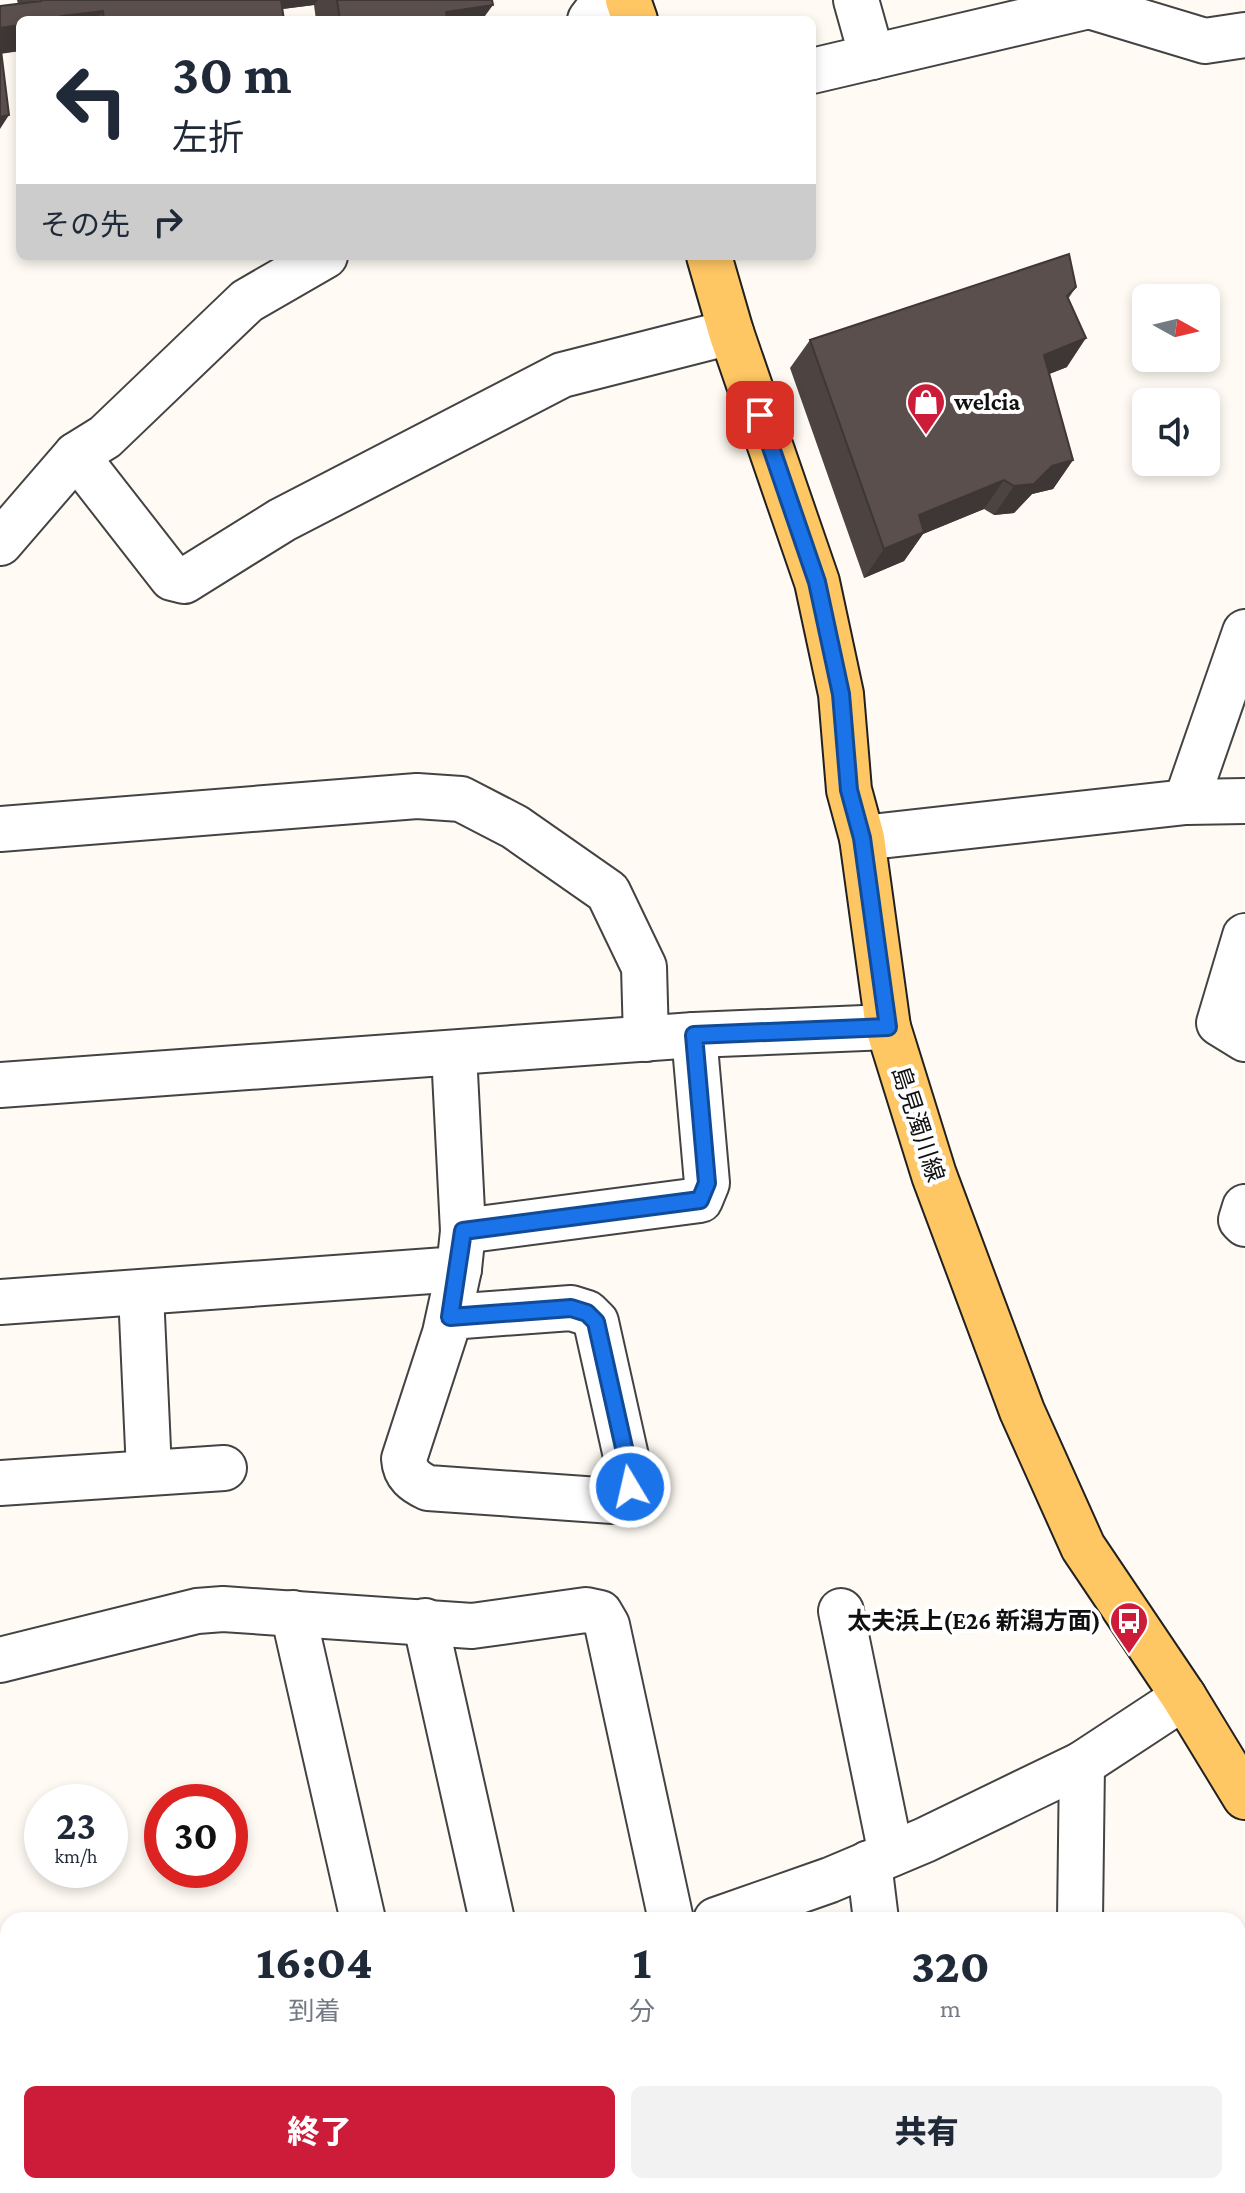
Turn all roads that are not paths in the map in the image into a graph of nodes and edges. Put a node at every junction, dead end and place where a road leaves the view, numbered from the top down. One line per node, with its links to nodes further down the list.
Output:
1 (856, 0): 4 (street)
2 (1088, 3): 3 (street); 4 (street)
3 (1245, 35)
4 (872, 57): 5 (street)
5 (816, 70)
6 (318, 260): 9 (street)
7 (710, 260): 8 (main road, 島見濁川線)
8 (731, 332): 9 (street); 15 (main road, 島見濁川線)
9 (76, 455): 10 (street)
10 (0, 543)
11 (1245, 632): 13 (street)
12 (1245, 801): 13 (street)
13 (1186, 802): 15 (street)
14 (0, 829): 19 (street)
15 (862, 838): 17 (main road, 島見濁川線)
16 (1245, 936): 20 (street)
17 (888, 1027): 18 (street); 36 (main road, 島見濁川線)
18 (694, 1035): 19 (street); 25 (street)
19 (646, 1039): 21 (street)
20 (1245, 1039)
21 (454, 1053): 22 (street); 25 (street)
22 (0, 1085)
23 (1245, 1207): 24 (street)
24 (1245, 1224)
25 (461, 1250): 26 (street); 28 (street)
26 (141, 1293): 27 (street); 30 (street)
27 (0, 1302)
28 (450, 1317): 28 (street)
29 (224, 1468): 30 (street)
30 (149, 1471): 31 (street)
31 (0, 1483)
32 (841, 1611): 39 (street)
33 (293, 1613): 34 (street); 35 (street); 41 (street)
34 (425, 1621): 42 (street); 43 (street)
35 (0, 1660)
36 (1184, 1697): 37 (street); 38 (main road, 島見濁川線)
37 (1082, 1764): 39 (street); 45 (street)
38 (1245, 1797)
39 (880, 1859): 40 (street); 44 (street)
40 (773, 1910)
41 (361, 1912)
42 (490, 1912)
43 (669, 1912)
44 (877, 1912)
45 (1080, 1912)

